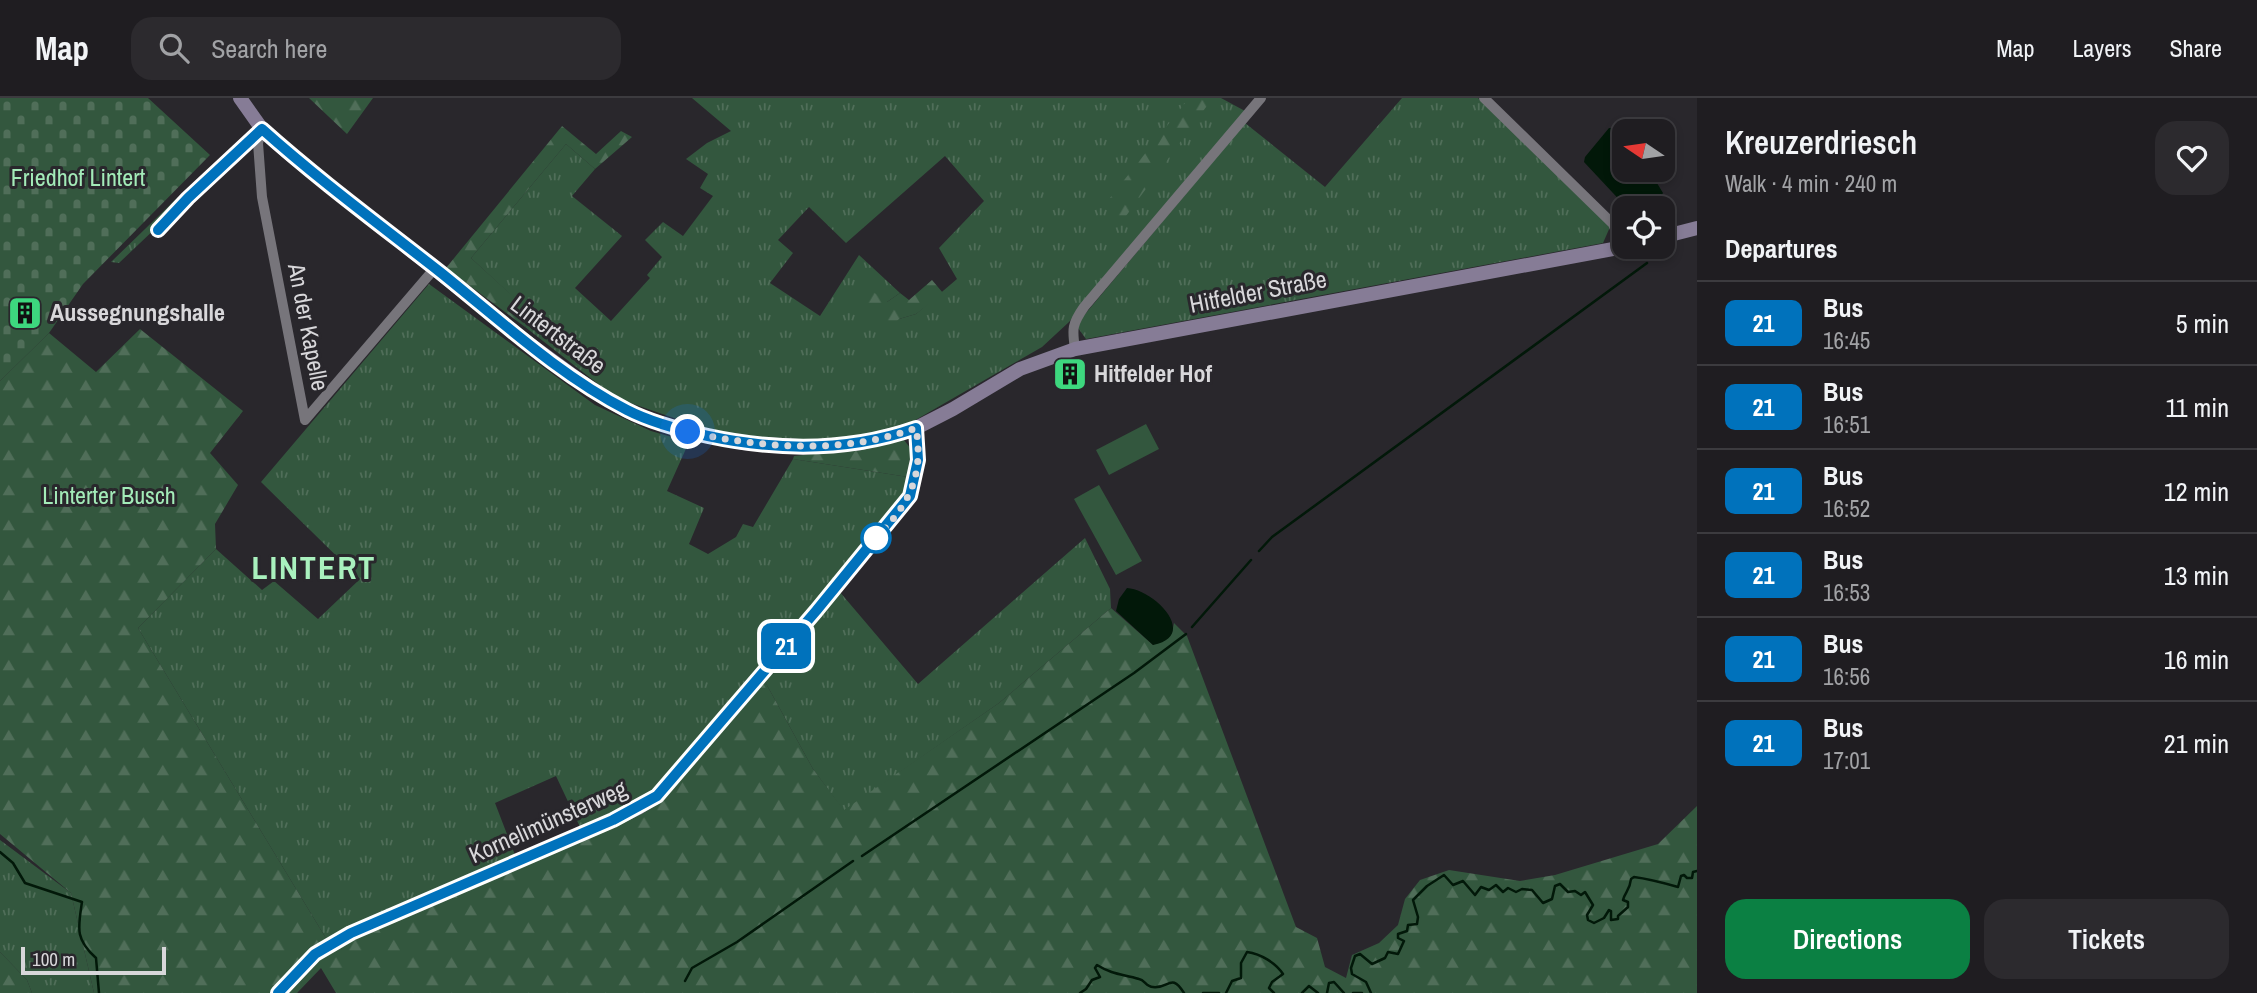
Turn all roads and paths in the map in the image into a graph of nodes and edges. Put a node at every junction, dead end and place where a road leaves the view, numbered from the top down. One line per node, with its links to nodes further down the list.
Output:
1 (240, 98): 4 (main road, Lintertstraße)
2 (1261, 98): 10 (street)
3 (1484, 98): 5 (street)
4 (262, 129): 9 (main road, Lintertstraße); 9 (street, An der Kapelle)
5 (1612, 223)
6 (1697, 228): 7 (main road)
7 (1675, 234)
8 (1612, 249): 10 (main road, Hitfelder Straße)
9 (435, 268): 11 (main road, Lintertstraße)
10 (1075, 349): 11 (main road, Hitfelder Straße)
11 (916, 428): 12 (main road, Kornelimünsterweg)
12 (278, 993)

